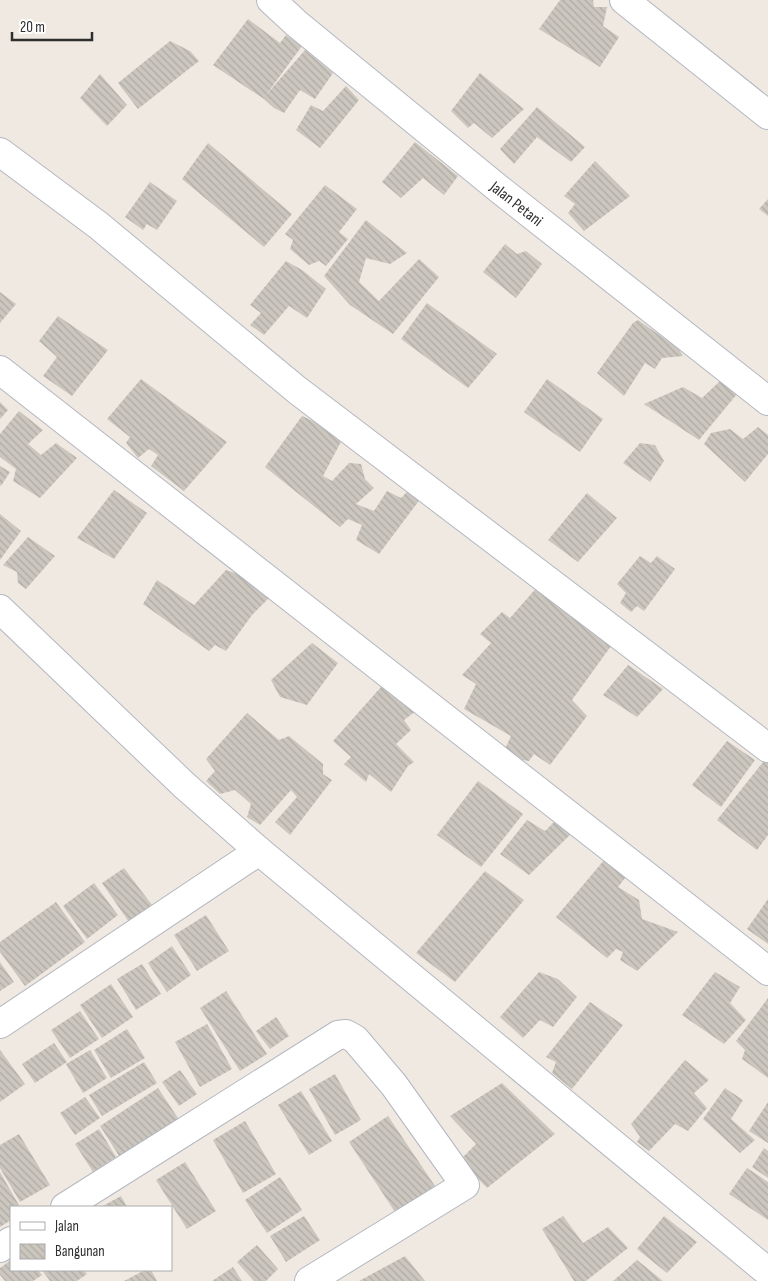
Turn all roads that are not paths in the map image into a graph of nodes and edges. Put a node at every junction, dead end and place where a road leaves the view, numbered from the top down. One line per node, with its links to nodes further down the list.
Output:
1 (271, 0): 6 (street, Jalan Petani)
2 (624, 0): 3 (street)
3 (768, 115)
4 (0, 152): 8 (street)
5 (0, 370): 10 (street)
6 (768, 401)
7 (0, 609): 9 (street)
8 (768, 748)
9 (259, 851): 11 (street); 13 (street)
10 (768, 971)
11 (0, 1024)
12 (67, 1206): 14 (street)
13 (768, 1272)
14 (309, 1281)

